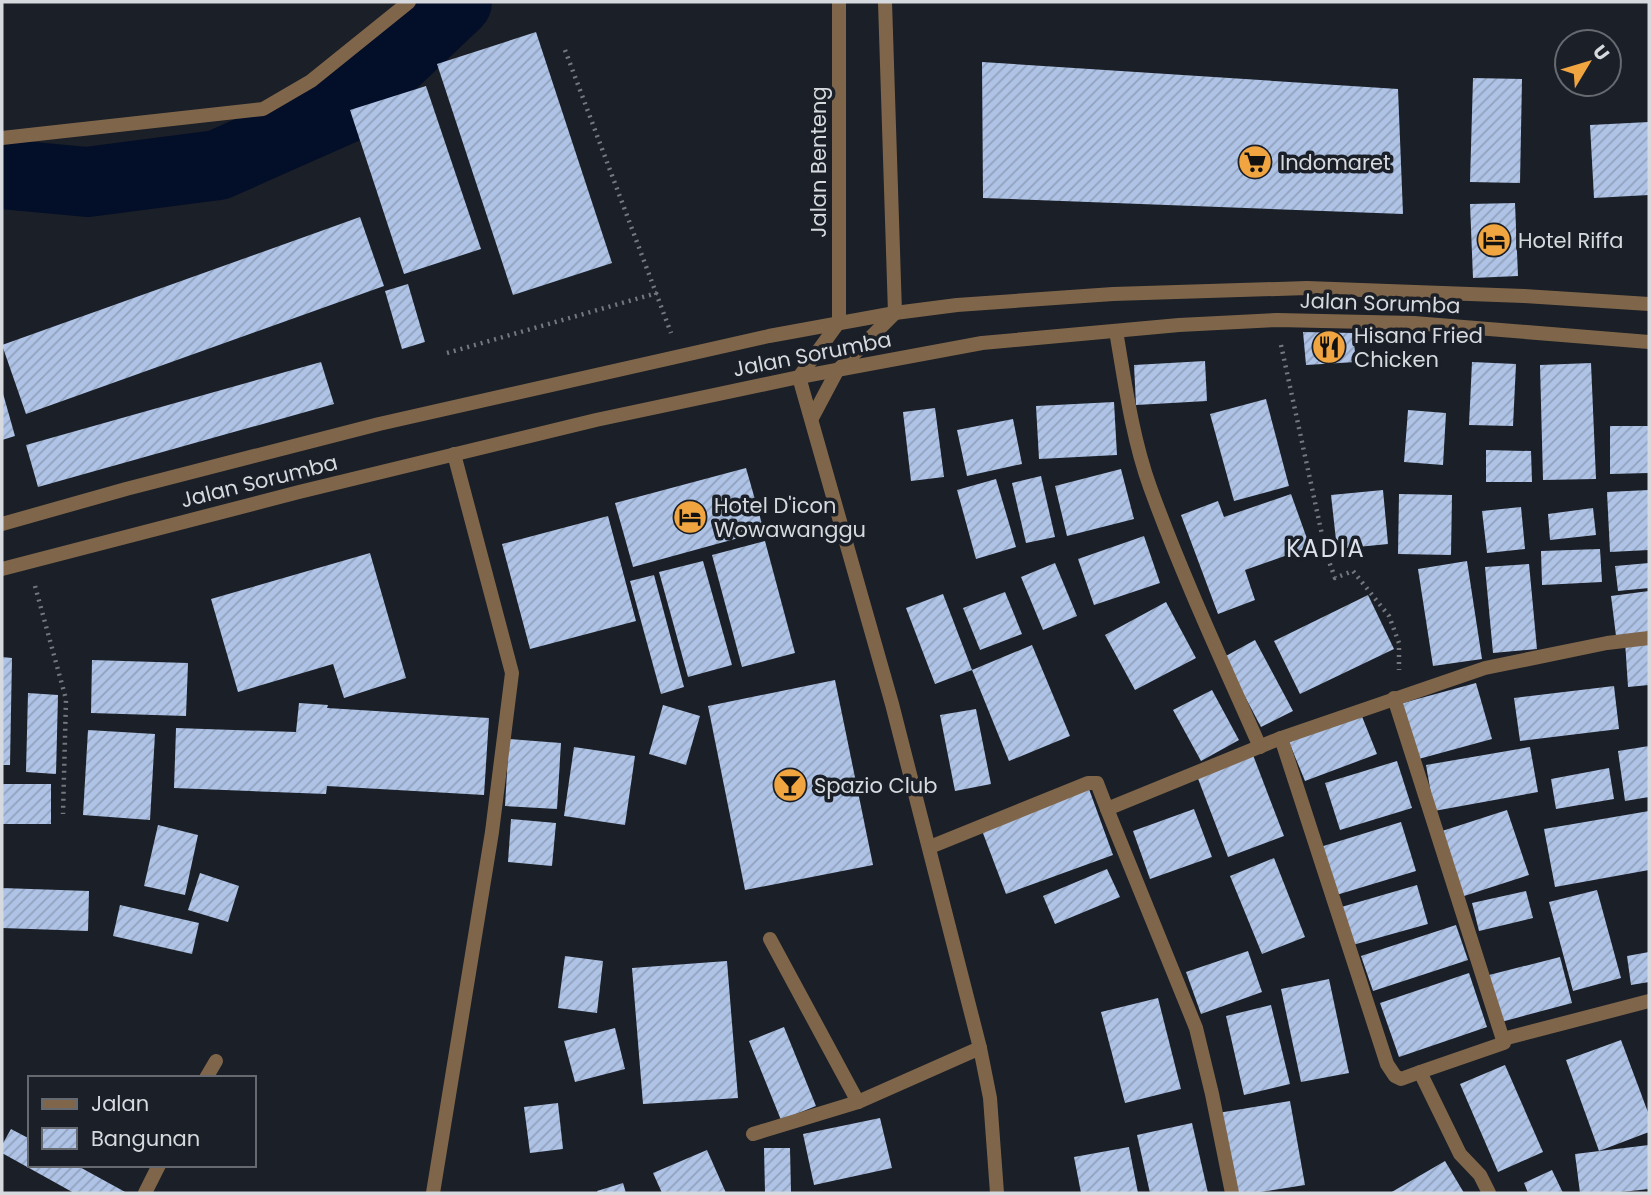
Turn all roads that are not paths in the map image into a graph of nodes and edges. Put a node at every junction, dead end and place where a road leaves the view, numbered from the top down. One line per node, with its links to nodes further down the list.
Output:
1 (409, 2): 4 (street)
2 (839, 2): 7 (street, Jalan Benteng)
3 (885, 2): 6 (street)
4 (2, 138)
5 (1649, 304): 6 (street, Jalan Sorumba)
6 (895, 313): 7 (street, Jalan Sorumba); 10 (street)
7 (839, 322): 11 (street); 14 (street, Jalan Sorumba)
8 (1116, 331): 9 (street, Jalan Sorumba); 10 (street, Jalan Sorumba); 19 (street)
9 (1649, 342)
10 (837, 371): 11 (street, Jalan Sorumba); 12 (street)
11 (799, 377): 12 (street); 13 (street, Jalan Sorumba)
12 (812, 418): 21 (street)
13 (454, 454): 15 (street, Jalan Sorumba); 33 (street)
14 (2, 524)
15 (2, 569)
16 (1649, 638): 17 (street)
17 (1399, 696): 18 (street); 24 (street)
18 (1281, 738): 19 (street); 27 (street)
19 (1260, 747): 20 (street)
20 (1107, 809): 21 (street); 35 (street)
21 (930, 847): 25 (street)
22 (770, 939): 29 (street)
23 (1649, 1001): 24 (street)
24 (1503, 1039): 27 (street)
25 (980, 1048): 29 (street); 34 (street)
26 (216, 1061): 28 (street)
27 (1420, 1072): 36 (street)
28 (207, 1076)
29 (858, 1102): 30 (street)
30 (753, 1134)
31 (158, 1167): 32 (street)
32 (145, 1193)
33 (433, 1193)
34 (997, 1193)
35 (1232, 1193)
36 (1489, 1193)

